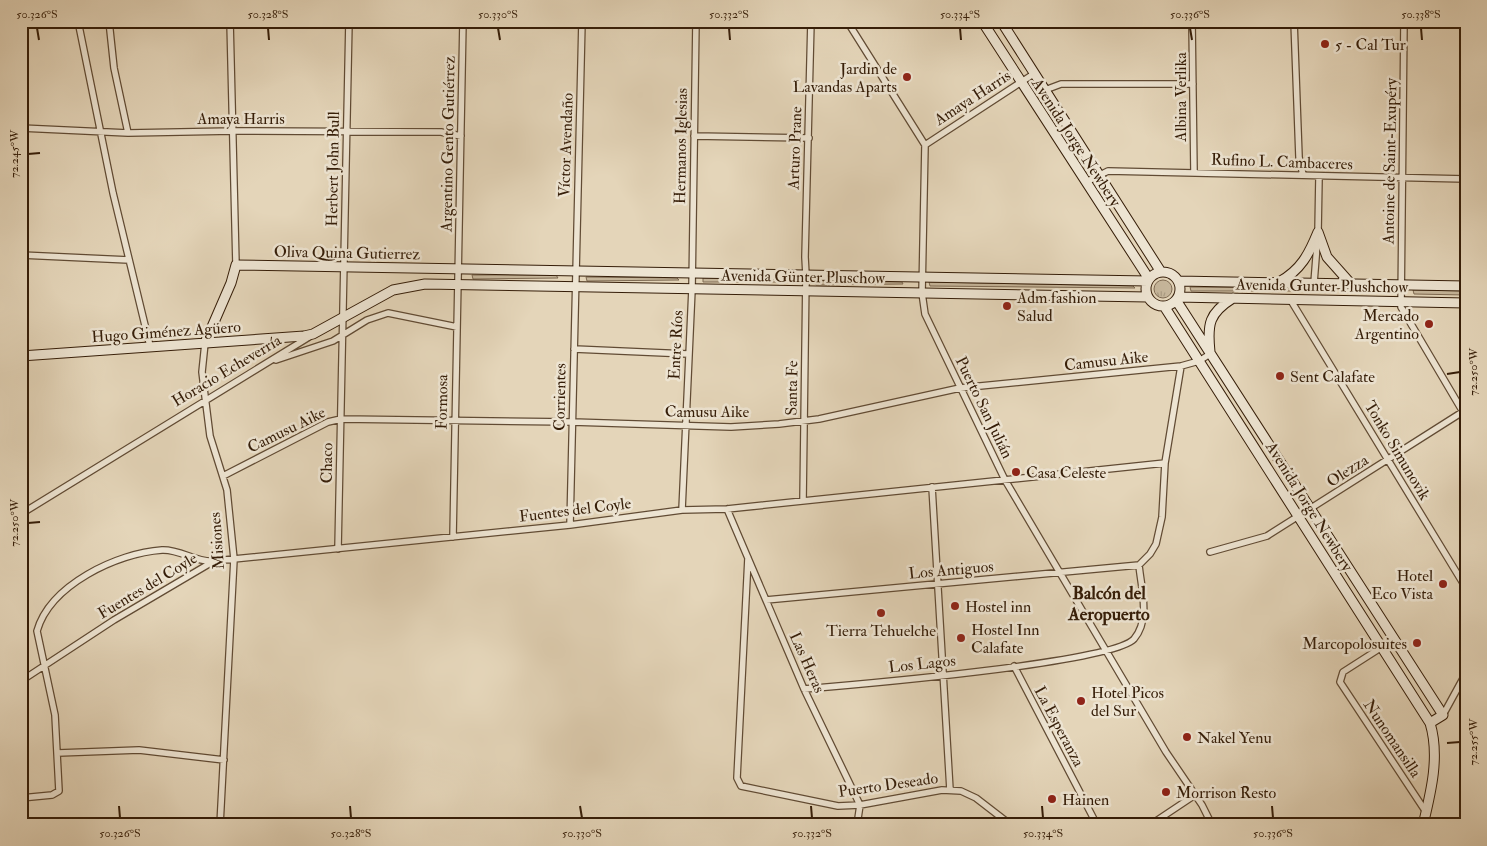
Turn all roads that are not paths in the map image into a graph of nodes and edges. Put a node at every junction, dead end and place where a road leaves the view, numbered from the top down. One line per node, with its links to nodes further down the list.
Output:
1 (78, 21): 24 (street)
2 (109, 21): 25 (street)
3 (230, 21): 22 (street)
4 (349, 21): 23 (street, Herbert John Bull)
5 (463, 21): 26 (street, Argentino Gento Gutiérrez)
6 (582, 21): 43 (street, Víctor Avendaño)
7 (696, 21): 27 (street, Hermanos Iglesias)
8 (810, 21): 28 (street, Arturo Prane)
9 (847, 21): 29 (street)
10 (982, 21): 18 (street, Avenida Jorge Newbery)
11 (1001, 21): 17 (street, Avenida Jorge Newbery)
12 (1192, 21): 19 (street, Albina Verlika)
13 (1294, 21): 32 (street)
14 (1404, 21): 34 (street, Antoine de Saint-Exupéry)
15 (1441, 21): 16 (street)
16 (1466, 24)
17 (1034, 73): 18 (street, Amaya Harris); 20 (street, Avenida Jorge Newbery)
18 (1020, 82): 29 (street, Amaya Harris); 36 (street, Avenida Jorge Newbery)
19 (1193, 84): 20 (street); 30 (street, Albina Verlika)
20 (1045, 90): 31 (street, Avenida Jorge Newbery)
21 (21, 128): 24 (street, Amaya Harris)
22 (233, 131): 23 (street, Amaya Harris); 25 (street, Amaya Harris); 40 (street)
23 (347, 132): 26 (street, Amaya Harris); 41 (street, Herbert John Bull)
24 (102, 133): 25 (street, Amaya Harris); 39 (street)
25 (128, 133)
26 (461, 136): 42 (street, Argentino Gento Gutiérrez)
27 (694, 136): 28 (street); 44 (street, Hermanos Iglesias)
28 (809, 138): 46 (street, Arturo Prane)
29 (925, 145): 47 (street, Puerto San Julián)
30 (1194, 173): 31 (street, Rufino L. Cambaceres); 32 (street, Rufino L. Cambaceres)
31 (1099, 174): 36 (street); 45 (street, Avenida Jorge Newbery)
32 (1303, 175): 33 (street, Rufino L. Cambaceres)
33 (1319, 177): 34 (street, Rufino L. Cambaceres); 37 (street)
34 (1402, 178): 35 (street, Rufino L. Cambaceres); 55 (street, Antoine de Saint-Exupéry)
35 (1466, 179)
36 (1086, 182): 48 (street, Avenida Jorge Newbery)
37 (1318, 232): 50 (street); 51 (street); 53 (street)
38 (21, 255): 39 (street)
39 (129, 260): 75 (street)
40 (236, 265): 41 (street, Oliva Quina Gutierrez); 74 (street, Misiones)
41 (344, 267): 42 (street, Oliva Quina Gutierrez); 70 (street, Herbert John Bull)
42 (458, 268): 43 (street, Avenida Günter Pluschow); 54 (street, Formosa)
43 (575, 270): 44 (street, Avenida Günter Pluschow); 57 (street, Corrientes)
44 (691, 272): 46 (street, Avenida Günter Pluschow); 58 (street, Entre Ríos)
45 (1161, 272): 48 (street); 49 (street)
46 (806, 275): 47 (street, Avenida Günter Pluschow); 59 (street, Santa Fe)
47 (922, 277): 48 (street, Avenida Günter Pluschow); 60 (street, Puerto San Julián)
48 (1149, 280): 61 (street)
49 (1178, 281): 50 (street, Avenida Gunter Plushchow); 62 (street)
50 (1278, 283): 51 (street, Avenida Gunter Plushchow)
51 (1314, 283): 52 (street, Avenida Gunter Plushchow); 65 (street)
52 (1340, 284): 53 (street, Avenida Gunter Plushchow); 66 (street)
53 (1351, 284): 55 (street, Avenida Gunter Plushchow)
54 (458, 285): 57 (street, Avenida Günter Pluschow); 70 (street, Horacio Echeverría); 71 (street, Formosa)
55 (1401, 285): 56 (street, Avenida Gunter Plushchow); 67 (street, Antoine de Saint-Exupéry)
56 (1466, 286)
57 (576, 287): 58 (street, Avenida Günter Pluschow); 76 (street, Corrientes)
58 (692, 289): 59 (street, Avenida Günter Pluschow); 77 (street, Entre Ríos)
59 (806, 291): 60 (street, Avenida Günter Pluschow); 89 (street, Santa Fe)
60 (922, 293): 61 (street, Avenida Günter Pluschow); 83 (street, Puerto San Julián)
61 (1148, 297): 69 (street)
62 (1177, 298): 63 (street, Avenida Gunter Plushchow); 69 (street); 78 (street, Avenida Jorge Newbery)
63 (1233, 298): 64 (street, Avenida Gunter Plushchow); 78 (street)
64 (1290, 299): 65 (street, Avenida Gunter Plushchow); 91 (street, Tonko Simunovik)
65 (1314, 300): 66 (street, Avenida Gunter Plushchow)
66 (1339, 301): 67 (street, Avenida Gunter Plushchow)
67 (1401, 302): 68 (street, Avenida Gunter Plushchow); 85 (street)
68 (1466, 302)
69 (1164, 306): 80 (street, Avenida Jorge Newbery)
70 (344, 318): 72 (street, Horacio Echeverría); 73 (street, Chaco)
71 (457, 327): 73 (street); 87 (street, Formosa)
72 (313, 334): 74 (street, Hugo Giménez Agüero); 81 (street, Horacio Echeverría)
73 (344, 334): 81 (street); 86 (street, Chaco)
74 (205, 343): 75 (street, Hugo Giménez Agüero); 84 (street, Misiones)
75 (150, 346): 79 (street, Hugo Giménez Agüero)
76 (574, 349): 77 (street); 88 (street, Corrientes)
77 (688, 354): 90 (street, Entre Ríos)
78 (1210, 354): 80 (street, Camusu Aike); 98 (street, Avenida Jorge Newbery)
79 (21, 356)
80 (1199, 361): 82 (street, Camusu Aike); 101 (street, Avenida Jorge Newbery)
81 (269, 362): 84 (street, Horacio Echeverría)
82 (1181, 366): 83 (street, Camusu Aike); 92 (street)
83 (960, 388): 89 (street, Camusu Aike); 94 (street, Puerto San Julián)
84 (206, 398): 93 (street, Misiones); 100 (street, Horacio Echeverría)
85 (1465, 413): 91 (street, Olezza)
86 (341, 419): 87 (street, Camusu Aike); 93 (street, Camusu Aike); 104 (street, Chaco)
87 (455, 420): 88 (street, Camusu Aike); 103 (street, Formosa)
88 (572, 422): 90 (street, Camusu Aike); 102 (street, Corrientes)
89 (804, 422): 90 (street, Camusu Aike); 96 (street, Santa Fe)
90 (686, 426): 99 (street, Entre Ríos)
91 (1388, 460): 98 (street, Olezza); 112 (street, Tonko Simunovik)
92 (1165, 464): 94 (street, Fuentes del Coyle); 109 (street)
93 (223, 476): 107 (street, Misiones)
94 (1005, 480): 95 (street, Fuentes del Coyle); 110 (street, Puerto San Julián)
95 (932, 488): 96 (street, Fuentes del Coyle); 111 (street)
96 (803, 501): 97 (street, Fuentes del Coyle)
97 (727, 508): 99 (street, Fuentes del Coyle); 106 (street, Las Heras)
98 (1310, 509): 101 (street, Olezza); 114 (street, Avenida Jorge Newbery)
99 (682, 510): 102 (street, Fuentes del Coyle)
100 (21, 514)
101 (1299, 517): 105 (street, Olezza); 115 (street, Avenida Jorge Newbery)
102 (570, 525): 103 (street, Fuentes del Coyle)
103 (453, 537): 104 (street, Fuentes del Coyle)
104 (338, 549): 107 (street, Fuentes del Coyle)
105 (1210, 552)
106 (748, 558): 113 (street, Las Heras); 131 (street, Puerto Deseado)
107 (234, 559): 108 (street, Fuentes del Coyle); 127 (street, Misiones)
108 (214, 561): 118 (street, Fuentes del Coyle); 118 (street)
109 (1139, 565): 110 (street, Los Antiguos); 117 (street, Los Lagos)
110 (1060, 573): 111 (street, Los Antiguos); 117 (street, Puerto San Julián)
111 (938, 584): 113 (street, Los Antiguos); 121 (street)
112 (1466, 588)
113 (766, 600): 123 (street, Las Heras)
114 (1375, 610): 115 (street); 124 (street, Avenida Jorge Newbery)
115 (1363, 618): 116 (street, Avenida Jorge Newbery)
116 (1382, 647): 125 (street, Avenida Jorge Newbery); 132 (street, Nunomansilla)
117 (1106, 651): 119 (street, Los Lagos); 129 (street, Puerto San Julián)
118 (43, 665): 122 (street, Fuentes del Coyle); 126 (street)
119 (1014, 666): 121 (street, Los Lagos); 136 (street, La Esperanza)
120 (1466, 673): 124 (street)
121 (943, 675): 123 (street, Los Lagos); 128 (street)
122 (21, 681)
123 (804, 690): 131 (street, Las Heras)
124 (1443, 715): 125 (street)
125 (1430, 723): 132 (street)
126 (58, 753): 127 (street); 130 (street)
127 (224, 760): 133 (street, Misiones)
128 (950, 790): 131 (street, Puerto Deseado); 135 (street, Puerto Deseado)
129 (1195, 795): 137 (street); 138 (street, Puerto San Julián)
130 (21, 798)
131 (860, 805): 134 (street)
132 (1426, 812): 139 (street)
133 (220, 825)
134 (857, 825)
135 (1011, 825)
136 (1097, 825)
137 (1150, 825)
138 (1212, 825)
139 (1423, 825)

